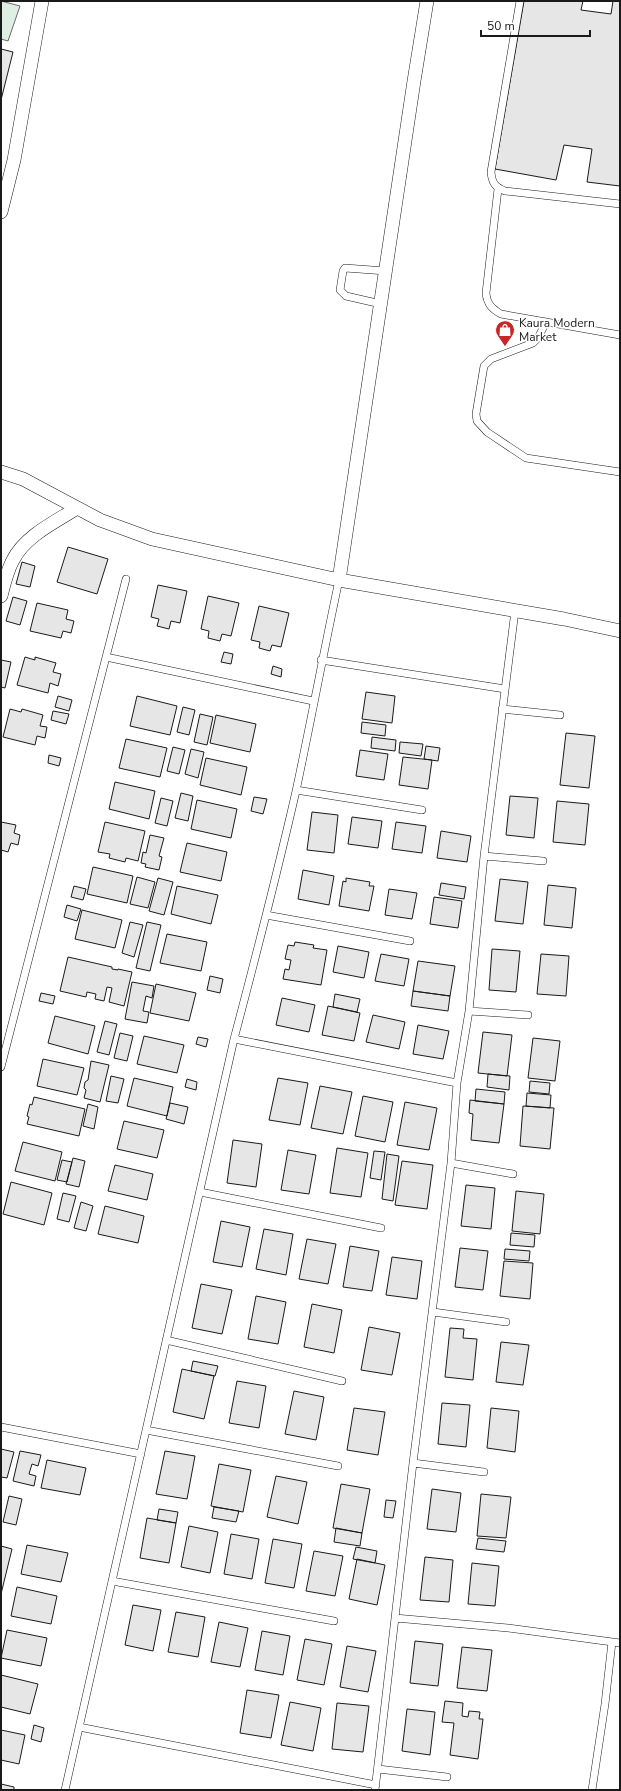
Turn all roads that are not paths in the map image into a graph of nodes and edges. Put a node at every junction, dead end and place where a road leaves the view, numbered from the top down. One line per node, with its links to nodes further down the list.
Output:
1 (42, 1): 6 (street)
2 (427, 1): 7 (street)
3 (520, 1): 4 (lane)
4 (498, 188): 5 (lane); 9 (lane)
5 (620, 204)
6 (1, 212)
7 (386, 271): 8 (street); 8 (lane)
8 (381, 304): 15 (street)
9 (546, 322): 10 (lane); 12 (lane)
10 (620, 335)
11 (1, 472): 13 (street)
12 (620, 472)
13 (77, 508): 15 (street); 16 (street)
14 (126, 579): 19 (lane)
15 (339, 580): 17 (street); 20 (lane)
16 (1, 596)
17 (515, 611): 18 (street); 21 (lane)
18 (620, 631)
19 (106, 657): 22 (lane); 34 (lane)
20 (321, 660): 21 (lane); 22 (lane)
21 (505, 689): 23 (lane)
22 (313, 701): 25 (lane)
23 (502, 709): 24 (lane); 27 (lane)
24 (560, 715)
25 (296, 790): 26 (lane); 29 (lane)
26 (422, 810)
27 (484, 856): 28 (lane); 31 (lane)
28 (543, 860)
29 (266, 915): 30 (lane); 33 (lane)
30 (410, 941)
31 (468, 1011): 32 (lane); 35 (lane)
32 (528, 1015)
33 (234, 1039): 35 (lane); 38 (lane)
34 (1, 1067)
35 (457, 1083): 36 (lane)
36 (451, 1163): 37 (lane); 40 (lane)
37 (513, 1174)
38 (200, 1192): 39 (lane); 42 (lane)
39 (381, 1228)
40 (433, 1312): 41 (lane); 47 (lane)
41 (506, 1322)
42 (166, 1340): 43 (lane); 45 (lane)
43 (342, 1381)
44 (1, 1427): 46 (lane)
45 (146, 1430): 46 (lane); 48 (lane)
46 (141, 1454): 50 (lane)
47 (413, 1463): 49 (lane); 51 (lane)
48 (338, 1466)
49 (484, 1472)
50 (112, 1581): 52 (lane); 55 (lane)
51 (395, 1618): 53 (lane); 56 (lane)
52 (334, 1621)
53 (612, 1642): 54 (lane); 60 (lane)
54 (620, 1643)
55 (80, 1728): 58 (lane); 59 (lane)
56 (378, 1769): 57 (lane); 58 (lane)
57 (447, 1777)
58 (375, 1787)
59 (66, 1790)
60 (592, 1790)

